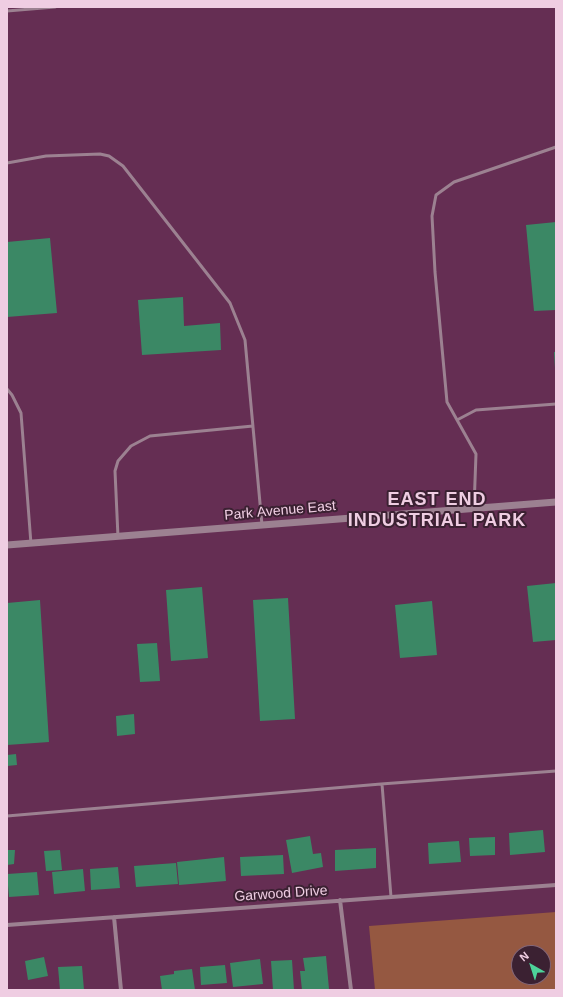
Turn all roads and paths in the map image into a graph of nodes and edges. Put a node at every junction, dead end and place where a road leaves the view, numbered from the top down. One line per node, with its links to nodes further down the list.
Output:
1 (55, 7): 2 (lane)
2 (7, 11)
3 (556, 147): 7 (lane)
4 (7, 163): 8 (lane)
5 (7, 389): 13 (lane)
6 (556, 404): 7 (lane)
7 (457, 420): 10 (lane)
8 (253, 426): 11 (lane); 12 (lane)
9 (556, 502): 10 (street, Park Avenue East)
10 (474, 508): 11 (street, Park Avenue East)
11 (262, 525): 12 (street, Park Avenue East)
12 (118, 537): 13 (street, Park Avenue East)
13 (31, 544): 14 (street, Park Avenue East)
14 (7, 546)
15 (556, 771): 16 (lane)
16 (382, 784): 17 (lane); 19 (lane)
17 (7, 816)
18 (556, 885): 19 (street, Garwood Drive)
19 (391, 896): 20 (street, Garwood Drive)
20 (340, 900): 21 (street, Garwood Drive); 24 (street)
21 (114, 917): 22 (street, Garwood Drive); 23 (street)
22 (7, 925)
23 (121, 990)
24 (351, 990)

